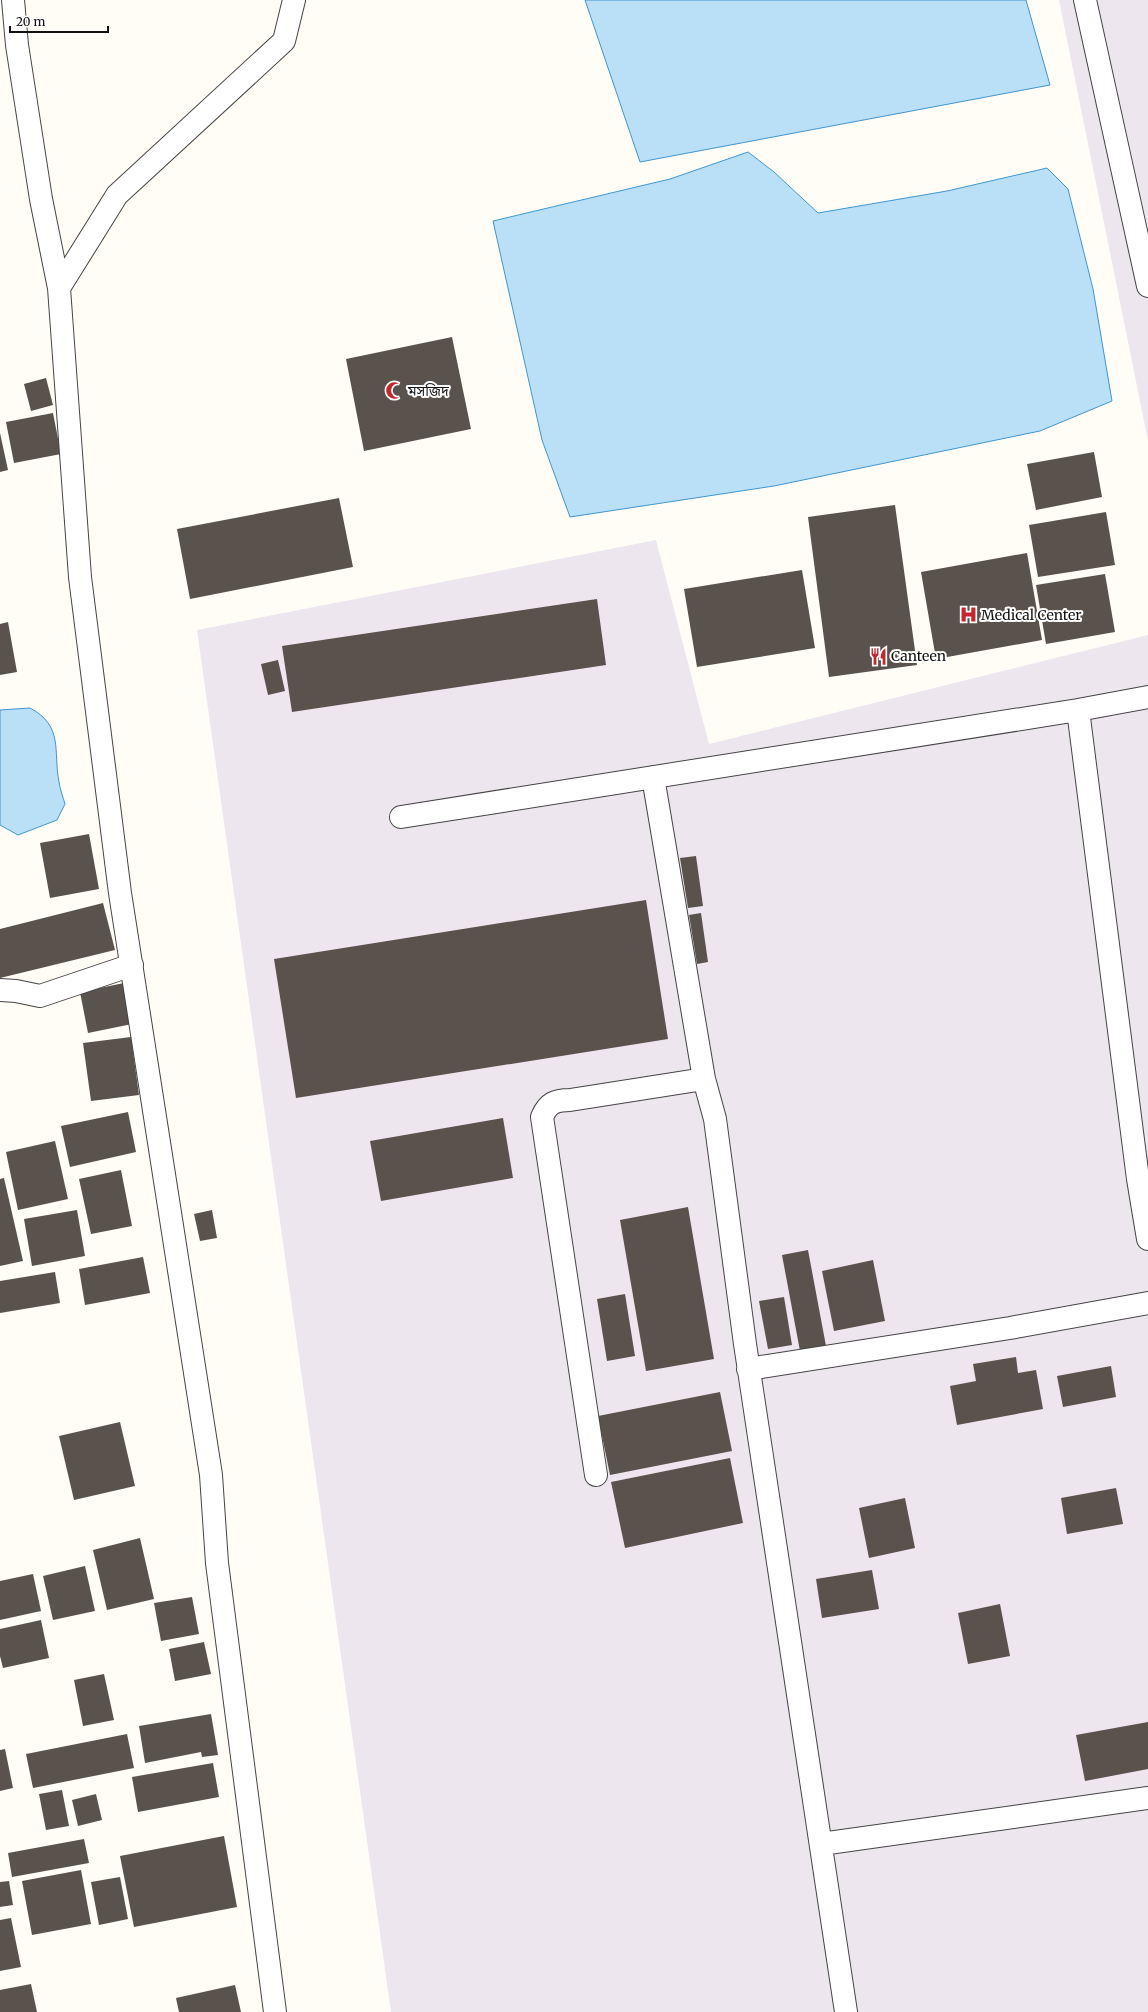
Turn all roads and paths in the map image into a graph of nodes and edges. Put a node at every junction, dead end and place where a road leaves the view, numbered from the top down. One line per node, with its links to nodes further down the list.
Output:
1 (13, 0): 5 (street)
2 (294, 0): 5 (street)
3 (1085, 0): 4 (street)
4 (1148, 286)
5 (59, 288): 10 (street)
6 (1148, 697): 7 (street)
7 (1078, 710): 8 (street); 13 (street)
8 (653, 777): 9 (street); 12 (street)
9 (401, 817)
10 (132, 964): 11 (street); 19 (street)
11 (0, 990)
12 (704, 1079): 15 (street); 16 (street)
13 (1148, 1239)
14 (1148, 1304): 15 (street)
15 (748, 1369): 18 (street)
16 (596, 1475)
17 (1148, 1798): 18 (street)
18 (821, 1844): 20 (street)
19 (275, 2012)
20 (846, 2012)

